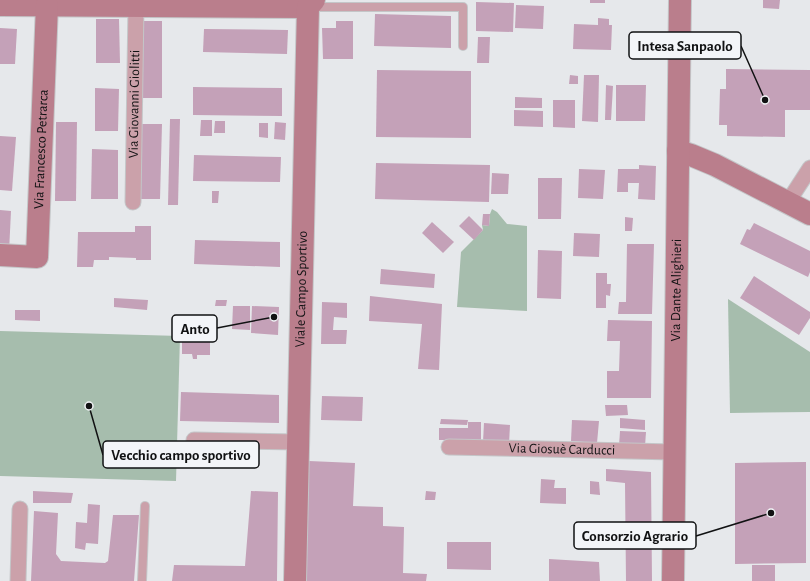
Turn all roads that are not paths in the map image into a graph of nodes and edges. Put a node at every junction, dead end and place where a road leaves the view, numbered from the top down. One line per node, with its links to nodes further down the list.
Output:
1 (680, 0): 7 (street, Via Dante Alighieri)
2 (47, 2): 4 (street); 5 (street); 12 (street, Via Francesco Petrarca)
3 (311, 4): 5 (street); 6 (lane); 14 (street, Viale Campo Sportivo)
4 (0, 5)
5 (136, 6): 9 (street, Via Giovanni Giolitti)
6 (464, 46)
7 (678, 151): 10 (street); 16 (street, Via Dante Alighieri)
8 (810, 168): 10 (street)
9 (132, 202)
10 (788, 202): 11 (street)
11 (810, 214)
12 (0, 255)
13 (194, 440): 14 (street)
14 (298, 442): 21 (street, Viale Campo Sportivo)
15 (449, 447): 16 (street, Via Giosuè Carducci)
16 (674, 452): 22 (street, Via Dante Alighieri)
17 (145, 506): 20 (lane)
18 (20, 509): 19 (street)
19 (18, 581)
20 (142, 581)
21 (295, 581)
22 (673, 581)

